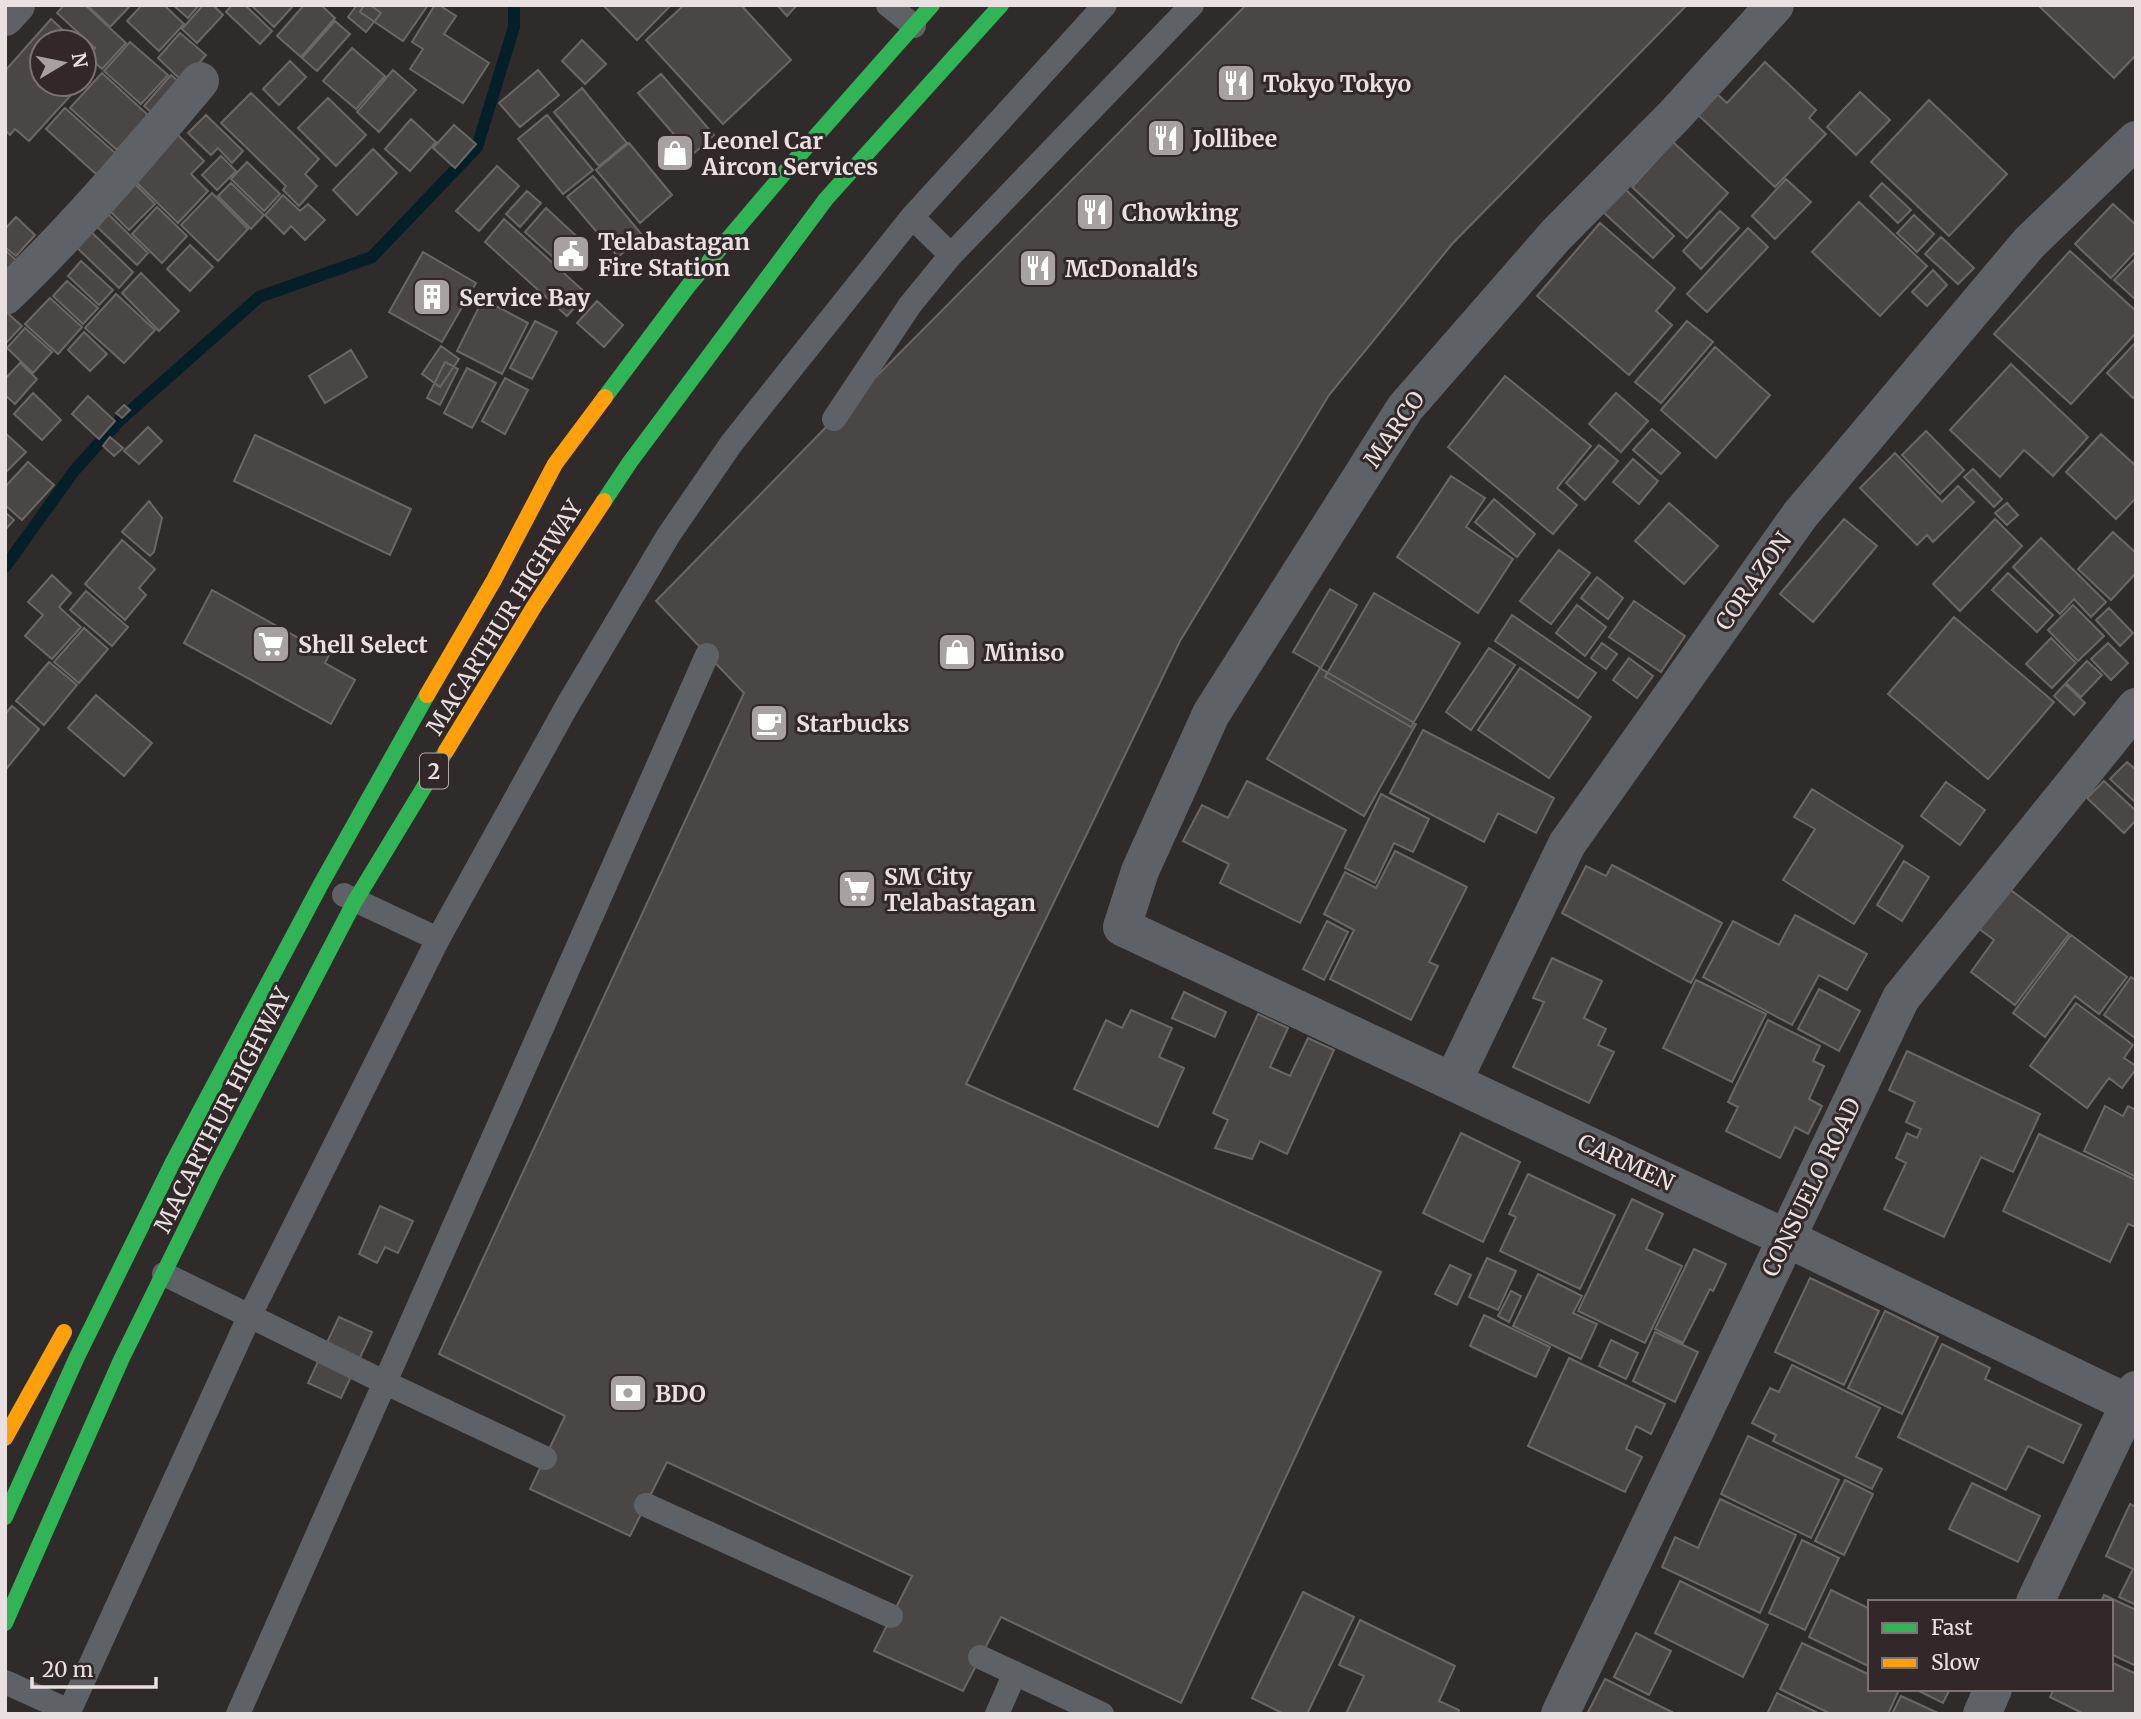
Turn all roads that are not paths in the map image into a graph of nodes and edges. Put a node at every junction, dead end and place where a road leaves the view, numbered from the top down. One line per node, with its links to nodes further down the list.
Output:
1 (16, 5): 8 (street)
2 (888, 5): 9 (lane)
3 (932, 5): 9 (highway, MACARTHUR HIGHWAY / 2)
4 (1001, 5): 17 (highway, MACARTHUR HIGHWAY / 2)
5 (1105, 5): 12 (lane)
6 (1192, 5): 13 (lane)
7 (1774, 5): 24 (street, MARCO)
8 (5, 17)
9 (914, 26): 14 (highway, MACARTHUR HIGHWAY / 2)
10 (200, 81): 15 (street)
11 (2136, 141): 26 (street, CORAZON)
12 (912, 217): 13 (lane); 25 (lane)
13 (951, 255): 19 (lane)
14 (690, 285): 16 (highway); 22 (highway, MACARTHUR HIGHWAY / 2)
15 (5, 296)
16 (691, 303)
17 (736, 323): 18 (highway); 23 (highway, MACARTHUR HIGHWAY / 2)
18 (713, 329)
19 (834, 419)
20 (707, 655): 33 (lane)
21 (2136, 706): 28 (street, CONSUELO ROAD)
22 (321, 884): 23 (lane); 27 (highway, MACARTHUR HIGHWAY / 2)
23 (355, 901): 25 (lane); 30 (highway, MACARTHUR HIGHWAY / 2)
24 (1122, 927): 26 (street, CARMEN)
25 (438, 939): 31 (lane)
26 (1453, 1081): 28 (street, CARMEN)
27 (173, 1162): 29 (highway); 38 (highway, MACARTHUR HIGHWAY / 2)
28 (1786, 1238): 34 (street, CARMEN); 50 (street, CONSUELO ROAD)
29 (101, 1273)
30 (164, 1274): 31 (lane); 41 (highway, MACARTHUR HIGHWAY / 2)
31 (250, 1315): 33 (lane); 46 (lane)
32 (72, 1317): 35 (highway)
33 (386, 1383): 36 (lane); 47 (lane)
34 (2133, 1400): 39 (street)
35 (5, 1438)
36 (545, 1458)
37 (646, 1505): 40 (lane)
38 (5, 1517)
39 (2036, 1600)
40 (891, 1616)
41 (5, 1623)
42 (980, 1657): 43 (lane)
43 (1015, 1673): 48 (lane); 49 (lane)
44 (5, 1682): 46 (lane)
45 (1992, 1691): 51 (street)
46 (69, 1712)
47 (238, 1714)
48 (997, 1714)
49 (1102, 1714)
50 (1560, 1714)
51 (1982, 1714)

